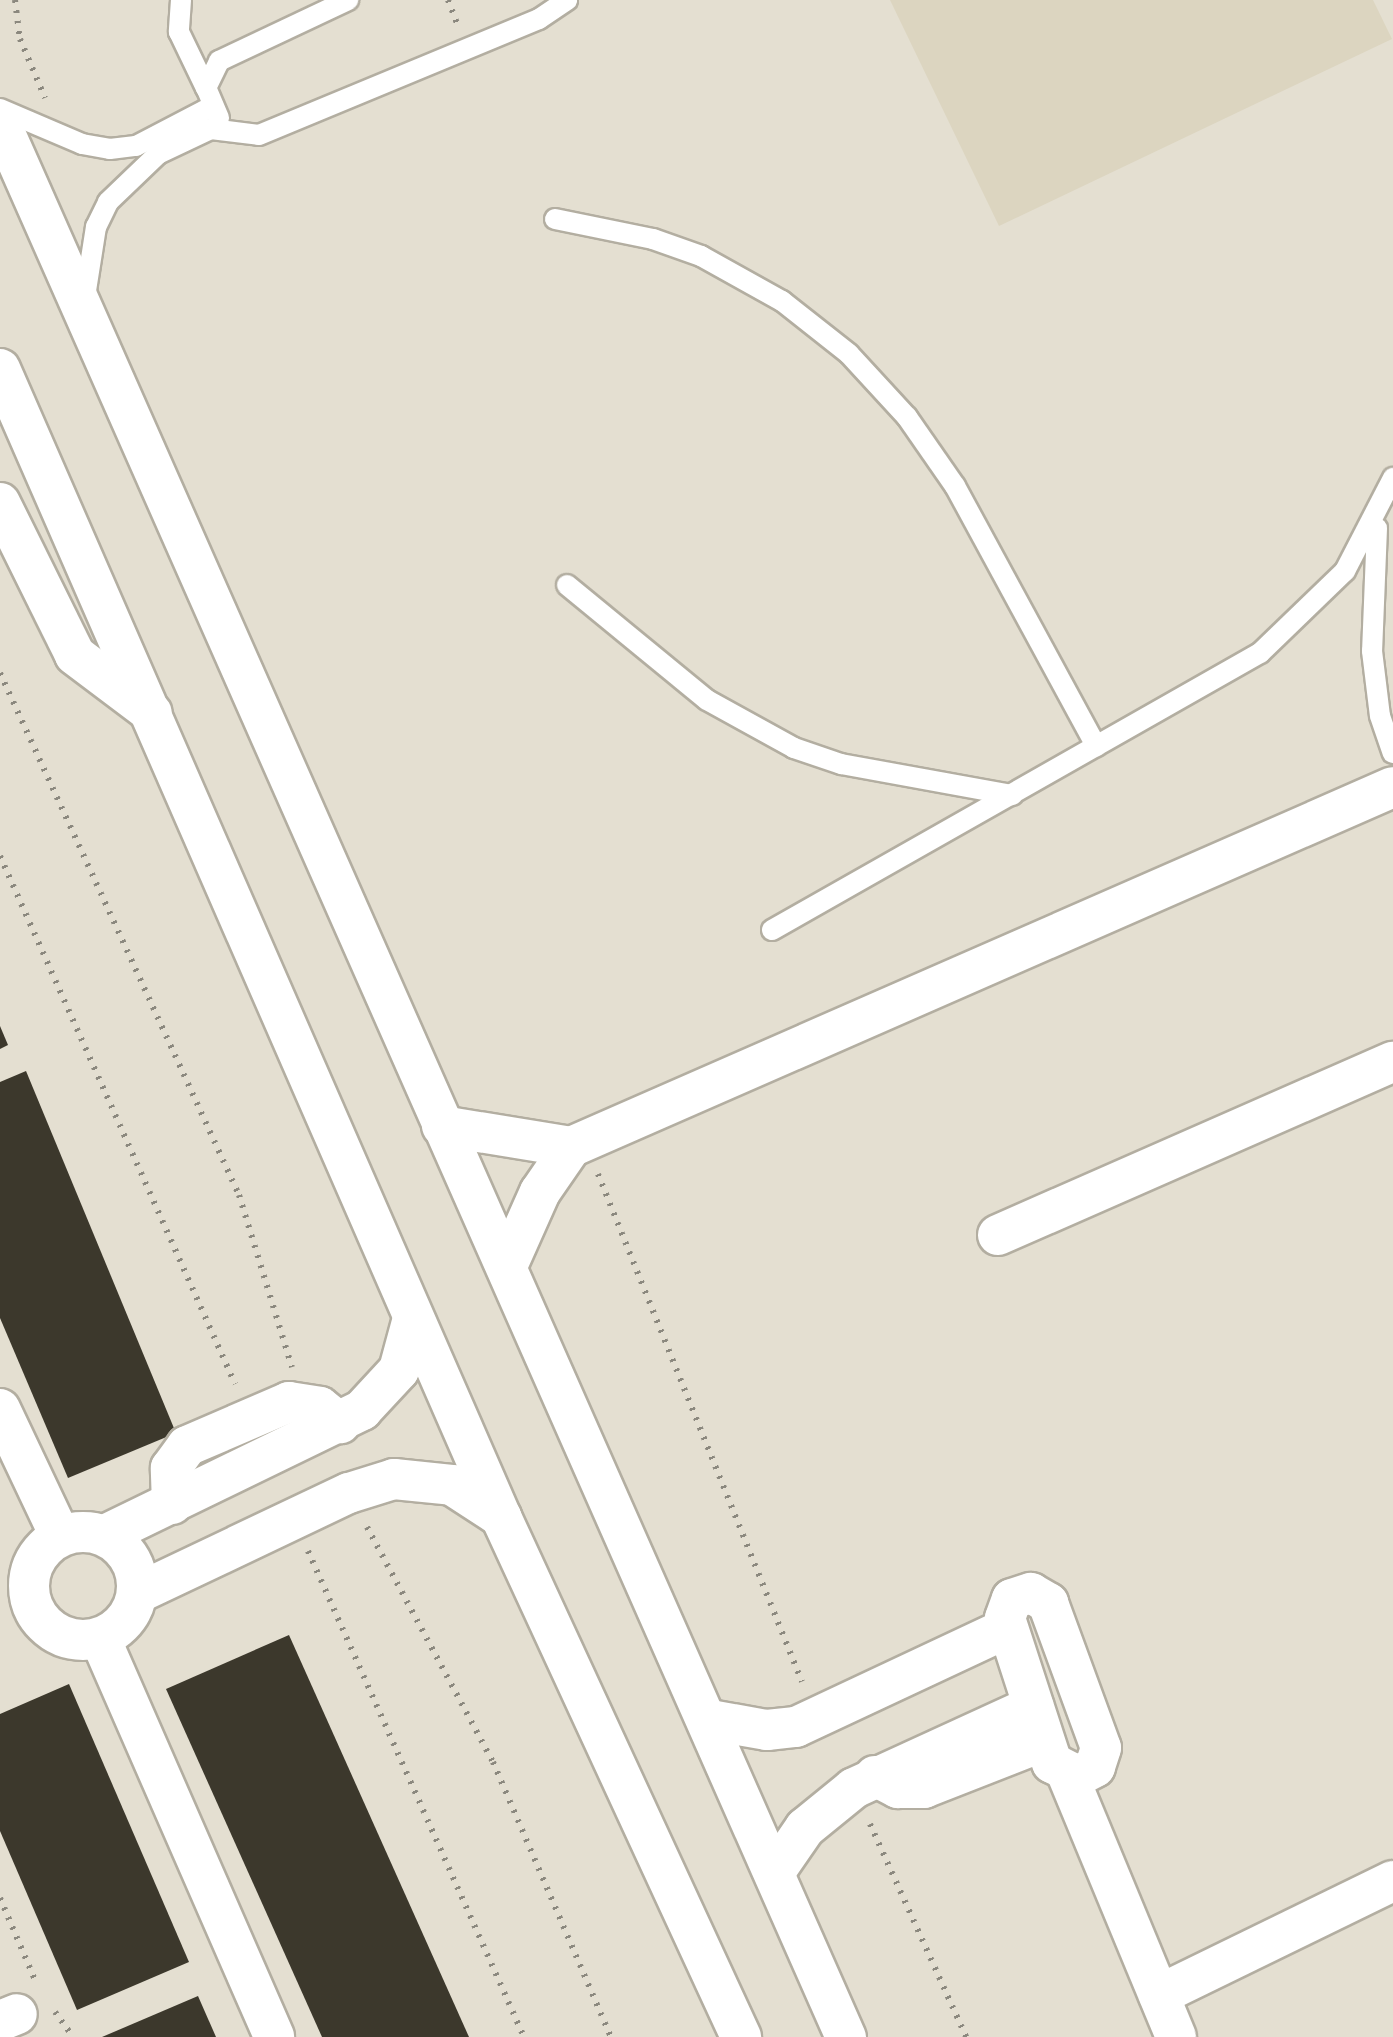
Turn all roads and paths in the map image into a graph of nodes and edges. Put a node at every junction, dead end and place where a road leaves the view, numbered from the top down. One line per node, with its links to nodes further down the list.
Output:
1 (181, 0): 4 (lane)
2 (348, 0): 4 (lane)
3 (567, 0): 7 (lane)
4 (210, 97): 5 (lane); 7 (lane)
5 (0, 109)
6 (0, 122): 9 (street)
7 (225, 129): 9 (lane)
8 (555, 219): 17 (lane)
9 (84, 309): 23 (street)
10 (0, 369): 16 (street)
11 (1393, 478): 13 (lane)
12 (0, 503): 16 (street)
13 (1378, 512): 17 (lane); 18 (lane)
14 (568, 585): 20 (lane)
15 (0, 674): 29 (path)
16 (152, 713): 27 (street)
17 (1096, 746): 20 (lane)
18 (1393, 753)
19 (1393, 787): 24 (street)
20 (1012, 794): 21 (lane)
21 (772, 930)
22 (1393, 1062): 25 (street)
23 (442, 1126): 24 (street); 26 (street)
24 (578, 1144): 26 (street); 39 (path)
25 (998, 1235)
26 (507, 1266): 38 (street)
27 (413, 1318): 29 (street); 31 (street)
28 (0, 1408): 33 (street)
29 (323, 1412): 32 (street)
30 (349, 1493): 31 (street); 34 (street); 50 (path)
31 (501, 1517): 51 (street)
32 (105, 1535): 33 (street); 34 (street)
33 (60, 1536): 35 (street)
34 (138, 1593): 37 (street)
35 (16, 1611): 37 (street)
36 (1007, 1628): 39 (street); 40 (street); 41 (street)
37 (100, 1638): 49 (street)
38 (710, 1720): 39 (street); 43 (street)
39 (817, 1720)
40 (1039, 1724): 41 (street); 42 (street)
41 (1068, 1776): 46 (street)
42 (864, 1782): 43 (street); 53 (path)
43 (774, 1873): 52 (street)
44 (1393, 1881): 46 (street)
45 (0, 1898): 47 (path)
46 (1160, 1996): 54 (street)
47 (20, 2012): 48 (path)
48 (73, 2037)
49 (274, 2037)
50 (611, 2037)
51 (741, 2037)
52 (846, 2037)
53 (966, 2037)
54 (1176, 2037)

